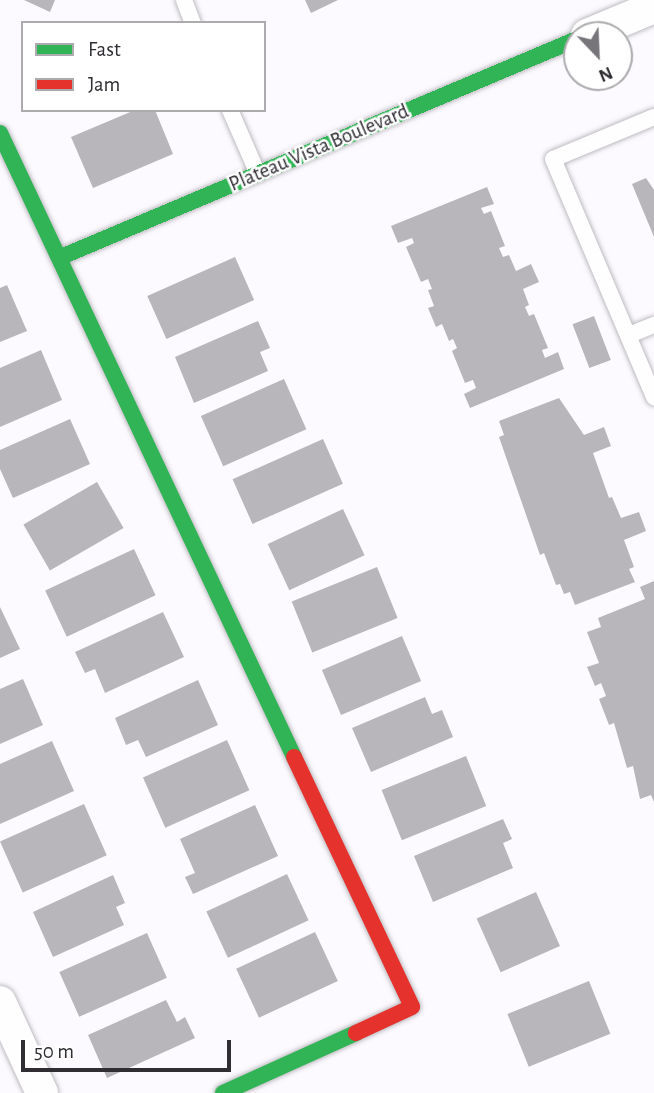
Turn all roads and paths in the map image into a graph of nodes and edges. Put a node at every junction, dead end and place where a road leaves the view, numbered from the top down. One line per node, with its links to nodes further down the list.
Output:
1 (184, 0): 3 (lane)
2 (654, 7): 4 (street)
3 (192, 21)
4 (620, 21)
5 (563, 45): 9 (street, Plateau Vista Boulevard)
6 (231, 112): 9 (lane)
7 (654, 117): 12 (lane)
8 (0, 133): 10 (street)
9 (258, 174): 10 (street, Plateau Vista Boulevard)
10 (61, 257): 16 (street)
11 (654, 325): 12 (lane)
12 (629, 335): 13 (lane)
13 (654, 397)
14 (0, 1002): 15 (street)
15 (42, 1093)
16 (223, 1093)

